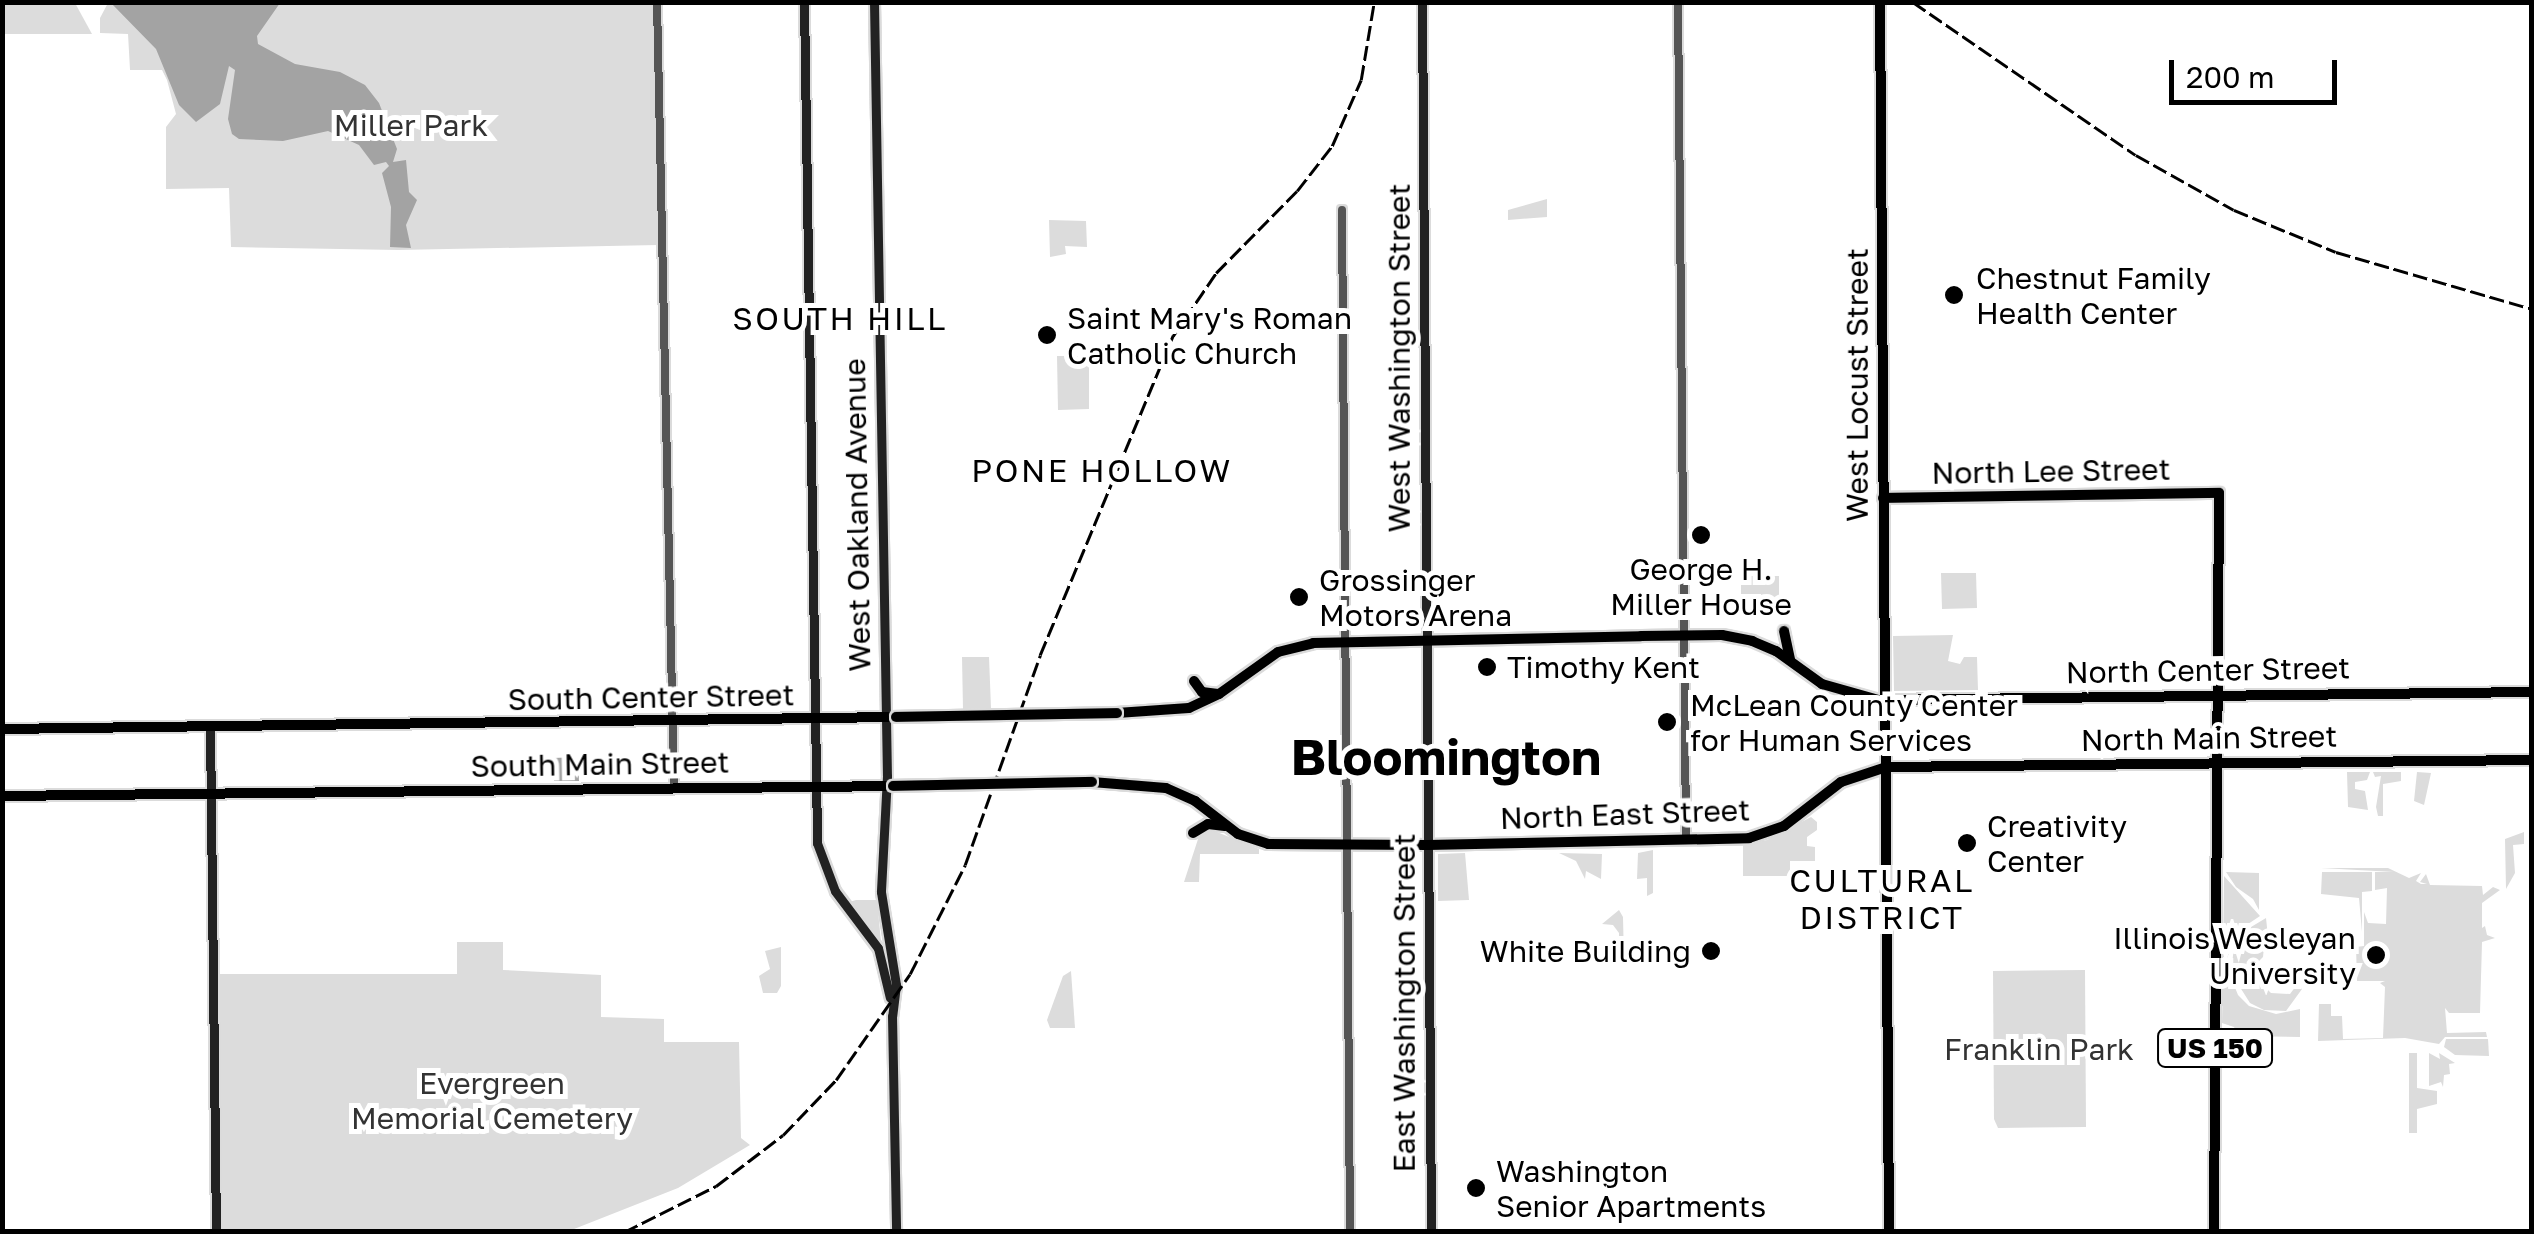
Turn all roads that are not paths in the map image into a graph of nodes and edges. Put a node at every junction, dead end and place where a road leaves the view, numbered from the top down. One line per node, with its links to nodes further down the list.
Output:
1 (658, 2): 23 (street)
2 (804, 2): 22 (main road)
3 (874, 2): 21 (main road, West Oakland Avenue)
4 (1422, 2): 10 (main road, West Washington Street)
5 (1678, 2): 9 (street)
6 (1880, 2): 8 (main road, West Locust Street)
7 (1342, 210): 11 (street)
8 (1883, 498): 14 (main road, West Locust Street); 18 (main road, North Lee Street / US 150)
9 (1684, 636): 10 (main road); 12 (main road); 39 (street)
10 (1426, 640): 11 (main road); 29 (main road, West Washington Street)
11 (1345, 642): 17 (main road, South Center Street); 41 (street)
12 (1762, 644): 13 (main road); 13 (main road)
13 (1790, 661): 19 (main road, North Center Street)
14 (1885, 674): 19 (main road); 20 (main road, West Locust Street)
15 (1194, 682): 17 (main road)
16 (2532, 692): 18 (main road, North Center Street)
17 (1220, 694): 21 (main road, South Center Street, bridge)
18 (2220, 694): 20 (main road, North Center Street); 27 (main road, US 150)
19 (1860, 698): 20 (main road, North Center Street)
20 (1885, 700): 28 (main road, West Locust Street)
21 (891, 717): 22 (main road, South Center Street); 32 (main road, West Oakland Avenue)
22 (815, 719): 23 (main road, South Center Street); 31 (main road)
23 (673, 721): 24 (main road, South Center Street); 33 (street)
24 (210, 727): 25 (main road, South Center Street); 35 (main road)
25 (2, 729)
26 (2532, 760): 27 (main road, North Main Street)
27 (2220, 763): 28 (main road, North Main Street); 48 (main road, US 150)
28 (1886, 767): 30 (main road, North East Street); 34 (main road, West Locust Street)
29 (1428, 774): 40 (main road, East Washington Street)
30 (1856, 776): 34 (main road); 39 (main road, North East Street)
31 (816, 786): 32 (main road, South Main Street); 33 (main road, South Main Street); 42 (main road)
32 (890, 786): 37 (main road, South Main Street, bridge); 42 (main road, West Oakland Avenue)
33 (674, 788): 35 (main road, South Main Street)
34 (1886, 791): 47 (main road, West Locust Street)
35 (211, 793): 36 (main road, South Main Street); 43 (main road)
36 (2, 796)
37 (1225, 826): 38 (main road); 41 (main road, North East Street)
38 (1194, 832)
39 (1686, 840): 40 (main road, North East Street)
40 (1428, 845): 41 (main road, North East Street); 46 (main road, East Washington Street)
41 (1346, 846): 45 (street)
42 (892, 1016): 44 (main road)
43 (216, 1232)
44 (896, 1232)
45 (1350, 1232)
46 (1431, 1232)
47 (1889, 1232)
48 (2214, 1232)

